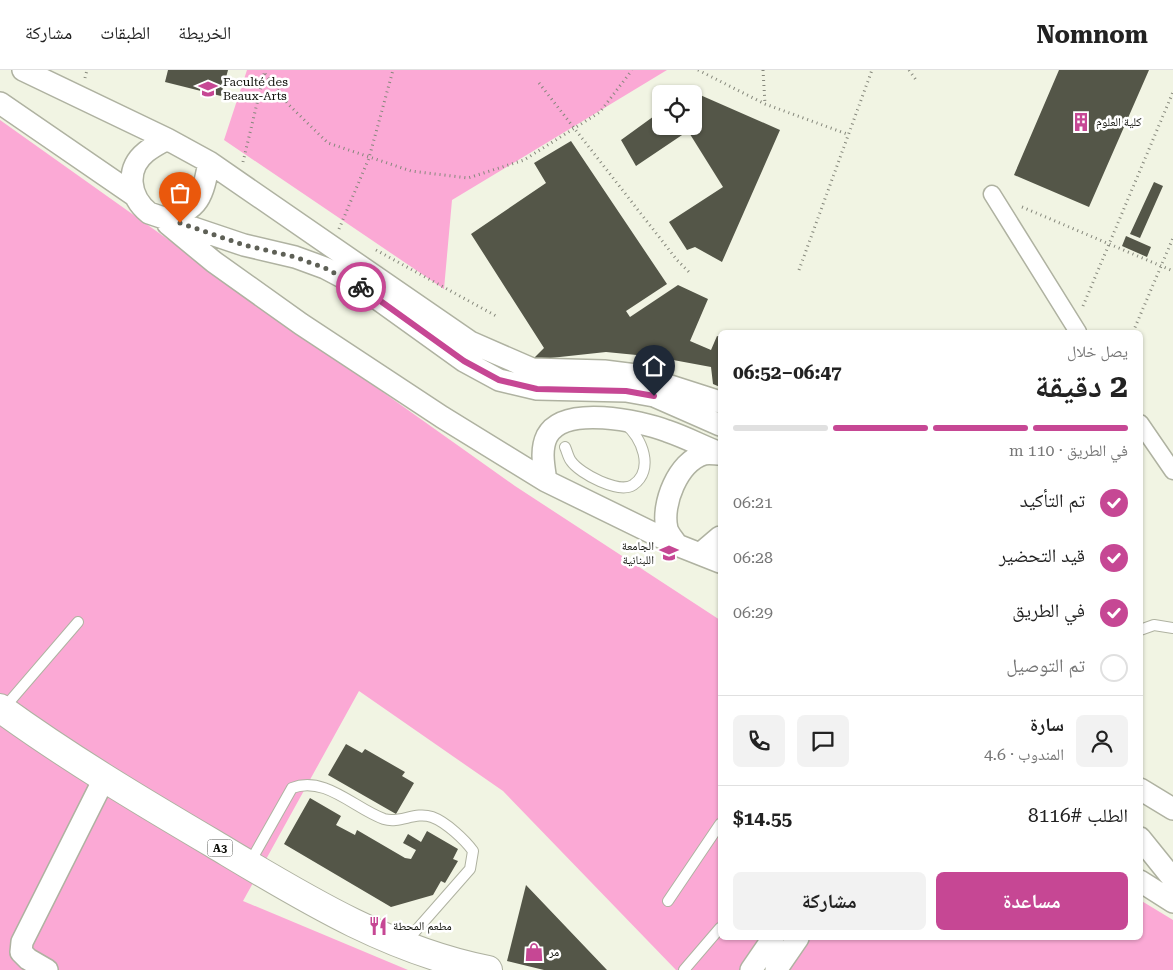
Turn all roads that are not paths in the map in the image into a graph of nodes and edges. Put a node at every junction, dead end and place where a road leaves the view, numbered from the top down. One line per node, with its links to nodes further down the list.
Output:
1 (23, 70): 3 (street)
2 (0, 103): 6 (street)
3 (167, 139): 4 (street); 6 (street)
4 (209, 162): 7 (street); 9 (street)
5 (992, 194): 8 (street)
6 (134, 195): 7 (street)
7 (162, 217): 12 (street); 18 (street)
8 (1076, 330)
9 (711, 399): 11 (street)
10 (620, 419): 14 (lane); 15 (street); 18 (street)
11 (718, 423)
12 (718, 426)
13 (1143, 427): 17 (street)
14 (565, 447)
15 (718, 452)
16 (718, 453): 20 (street)
17 (1173, 472)
18 (546, 481): 20 (street)
19 (718, 538): 21 (street)
20 (677, 545): 21 (street)
21 (700, 554): 22 (street)
22 (718, 561)
23 (78, 622): 26 (lane)
24 (1173, 628): 25 (lane)
25 (1143, 629)
26 (1, 709): 27 (highway, A3)
27 (104, 779): 32 (highway, A3); 41 (street)
28 (1143, 791): 29 (street)
29 (1173, 809)
30 (718, 827): 35 (lane)
31 (1143, 842): 33 (street)
32 (249, 865): 40 (highway, A3); 40 (lane)
33 (1173, 879)
34 (1143, 883): 36 (street)
35 (668, 902)
36 (1173, 902)
37 (718, 930): 43 (lane)
38 (772, 940): 44 (street)
39 (797, 940): 45 (street)
40 (403, 946): 42 (highway, A3)
41 (47, 970)
42 (488, 970)
43 (684, 970)
44 (751, 970)
45 (776, 970)

